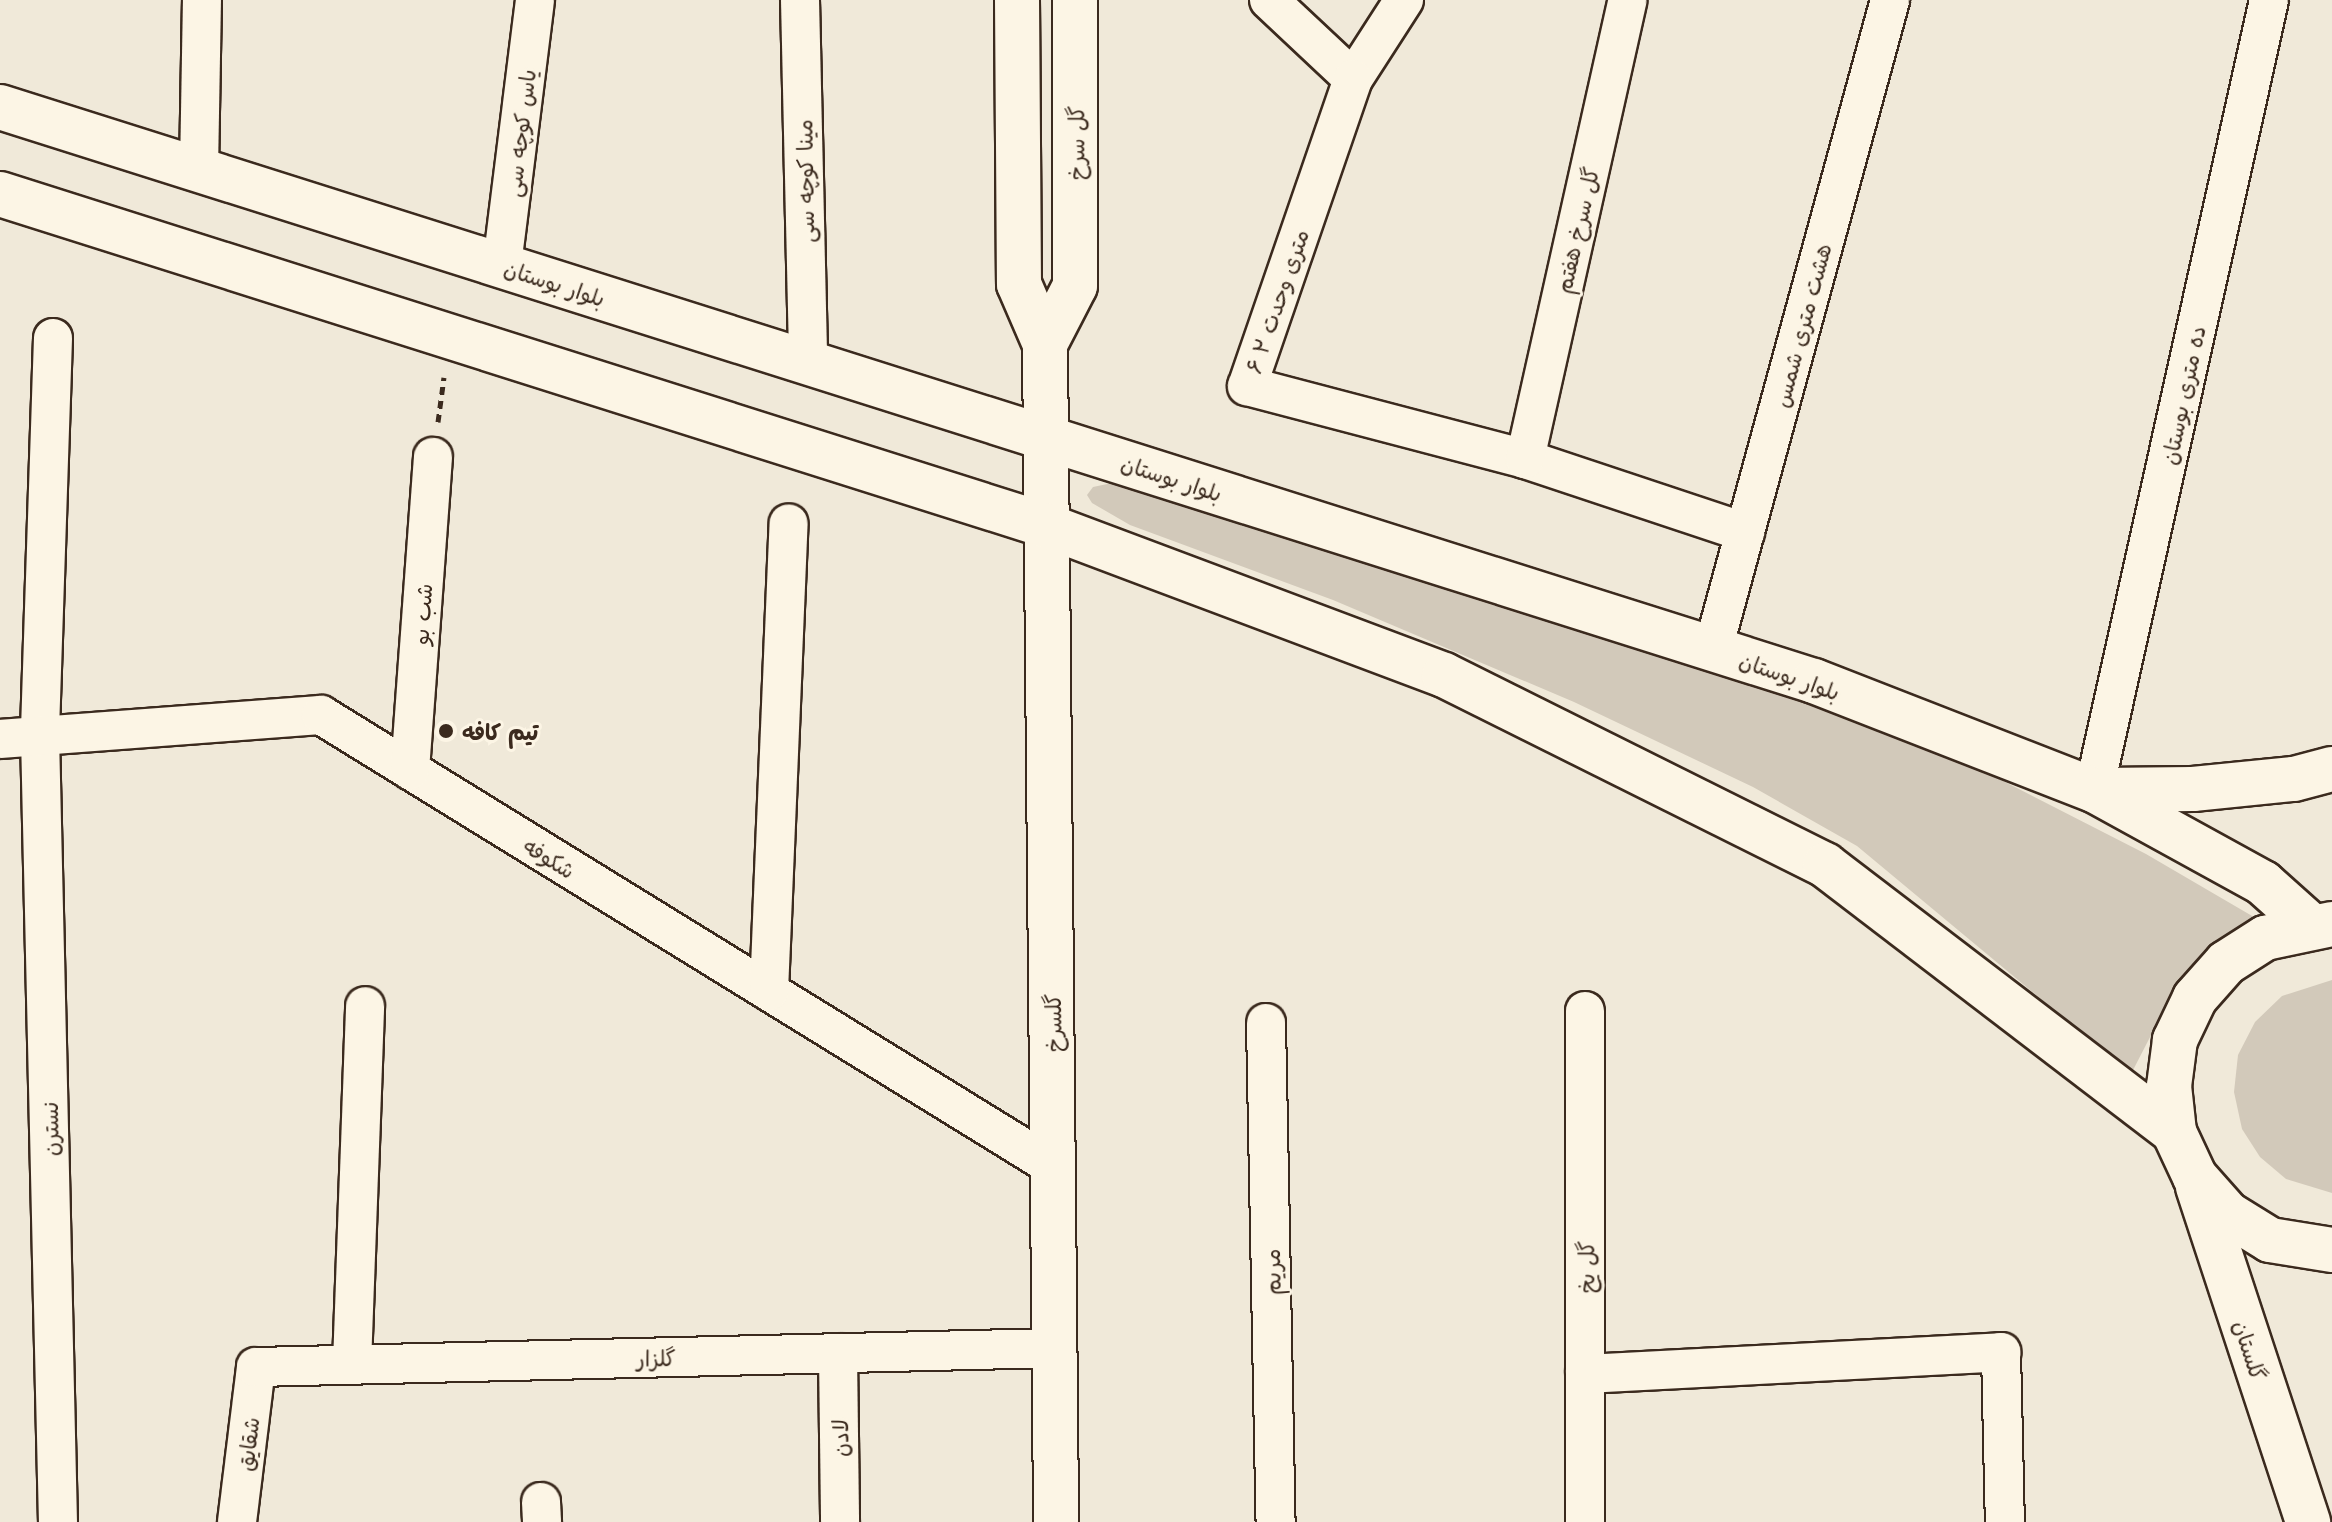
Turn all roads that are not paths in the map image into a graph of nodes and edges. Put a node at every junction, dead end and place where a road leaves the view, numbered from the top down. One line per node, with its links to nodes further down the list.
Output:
1 (202, 0): 13 (street)
2 (535, 0): 15 (street, یاس کوچه سی)
3 (800, 0): 18 (street, مینا کوچه سی)
4 (1017, 0): 17 (main road)
5 (1075, 0): 17 (main road, گل سرخ)
6 (1269, 0): 11 (street)
7 (1404, 0): 11 (street, ۶ متری وحدت ۲)
8 (1628, 0): 21 (street, گل سرخ هفتم)
9 (1890, 0): 24 (street, هشت متری شمس)
10 (2269, 0): 30 (street, ده متری بوستان)
11 (1353, 79): 21 (street, ۶ متری وحدت ۲)
12 (0, 107): 13 (main road, بلوار بوستان)
13 (199, 170): 15 (main road, بلوار بوستان)
14 (0, 194): 23 (main road)
15 (502, 265): 18 (main road, بلوار بوستان)
16 (53, 338): 26 (street, نسترن)
17 (1045, 344): 19 (main road, گلسرخ)
18 (808, 362): 19 (main road, بلوار بوستان)
19 (1045, 437): 23 (main road, گلسرخ); 25 (main road, بلوار بوستان)
20 (433, 457): 29 (street, شب بو)
21 (1525, 459): 24 (street)
22 (789, 523): 32 (street)
23 (1045, 525): 36 (main road); 37 (main road, گلسرخ)
24 (1745, 532): 25 (street, هشت متری شمس)
25 (1713, 649): 30 (main road, بلوار بوستان)
26 (40, 736): 27 (street, شکوفه); 29 (street, شکوفه); 45 (street, نسترن)
27 (0, 739)
28 (2332, 769): 30 (main road)
29 (410, 770): 32 (street, شکوفه)
30 (2094, 790): 31 (main road, بلوار بوستان)
31 (2326, 924): 36 (main road)
32 (769, 991): 37 (street, شکوفه)
33 (365, 1006): 42 (street)
34 (1585, 1011): 44 (street, گل یخ)
35 (1266, 1023): 49 (street, مریم)
36 (2174, 1132): 38 (main road)
37 (1054, 1167): 40 (main road, گلسرخ)
38 (2195, 1177): 39 (main road); 52 (main road, گلستان)
39 (2332, 1250)
40 (1055, 1348): 41 (street, گلزار); 48 (main road, گلسرخ)
41 (838, 1353): 42 (street, گلزار); 47 (street, لادن)
42 (352, 1364): 43 (street, گلزار)
43 (256, 1367): 46 (street, شقایق)
44 (1585, 1374): 50 (street, گل یخ); 51 (street)
45 (58, 1522)
46 (237, 1522)
47 (840, 1522)
48 (1056, 1522)
49 (1276, 1522)
50 (1585, 1522)
51 (2005, 1522)
52 (2308, 1522)

